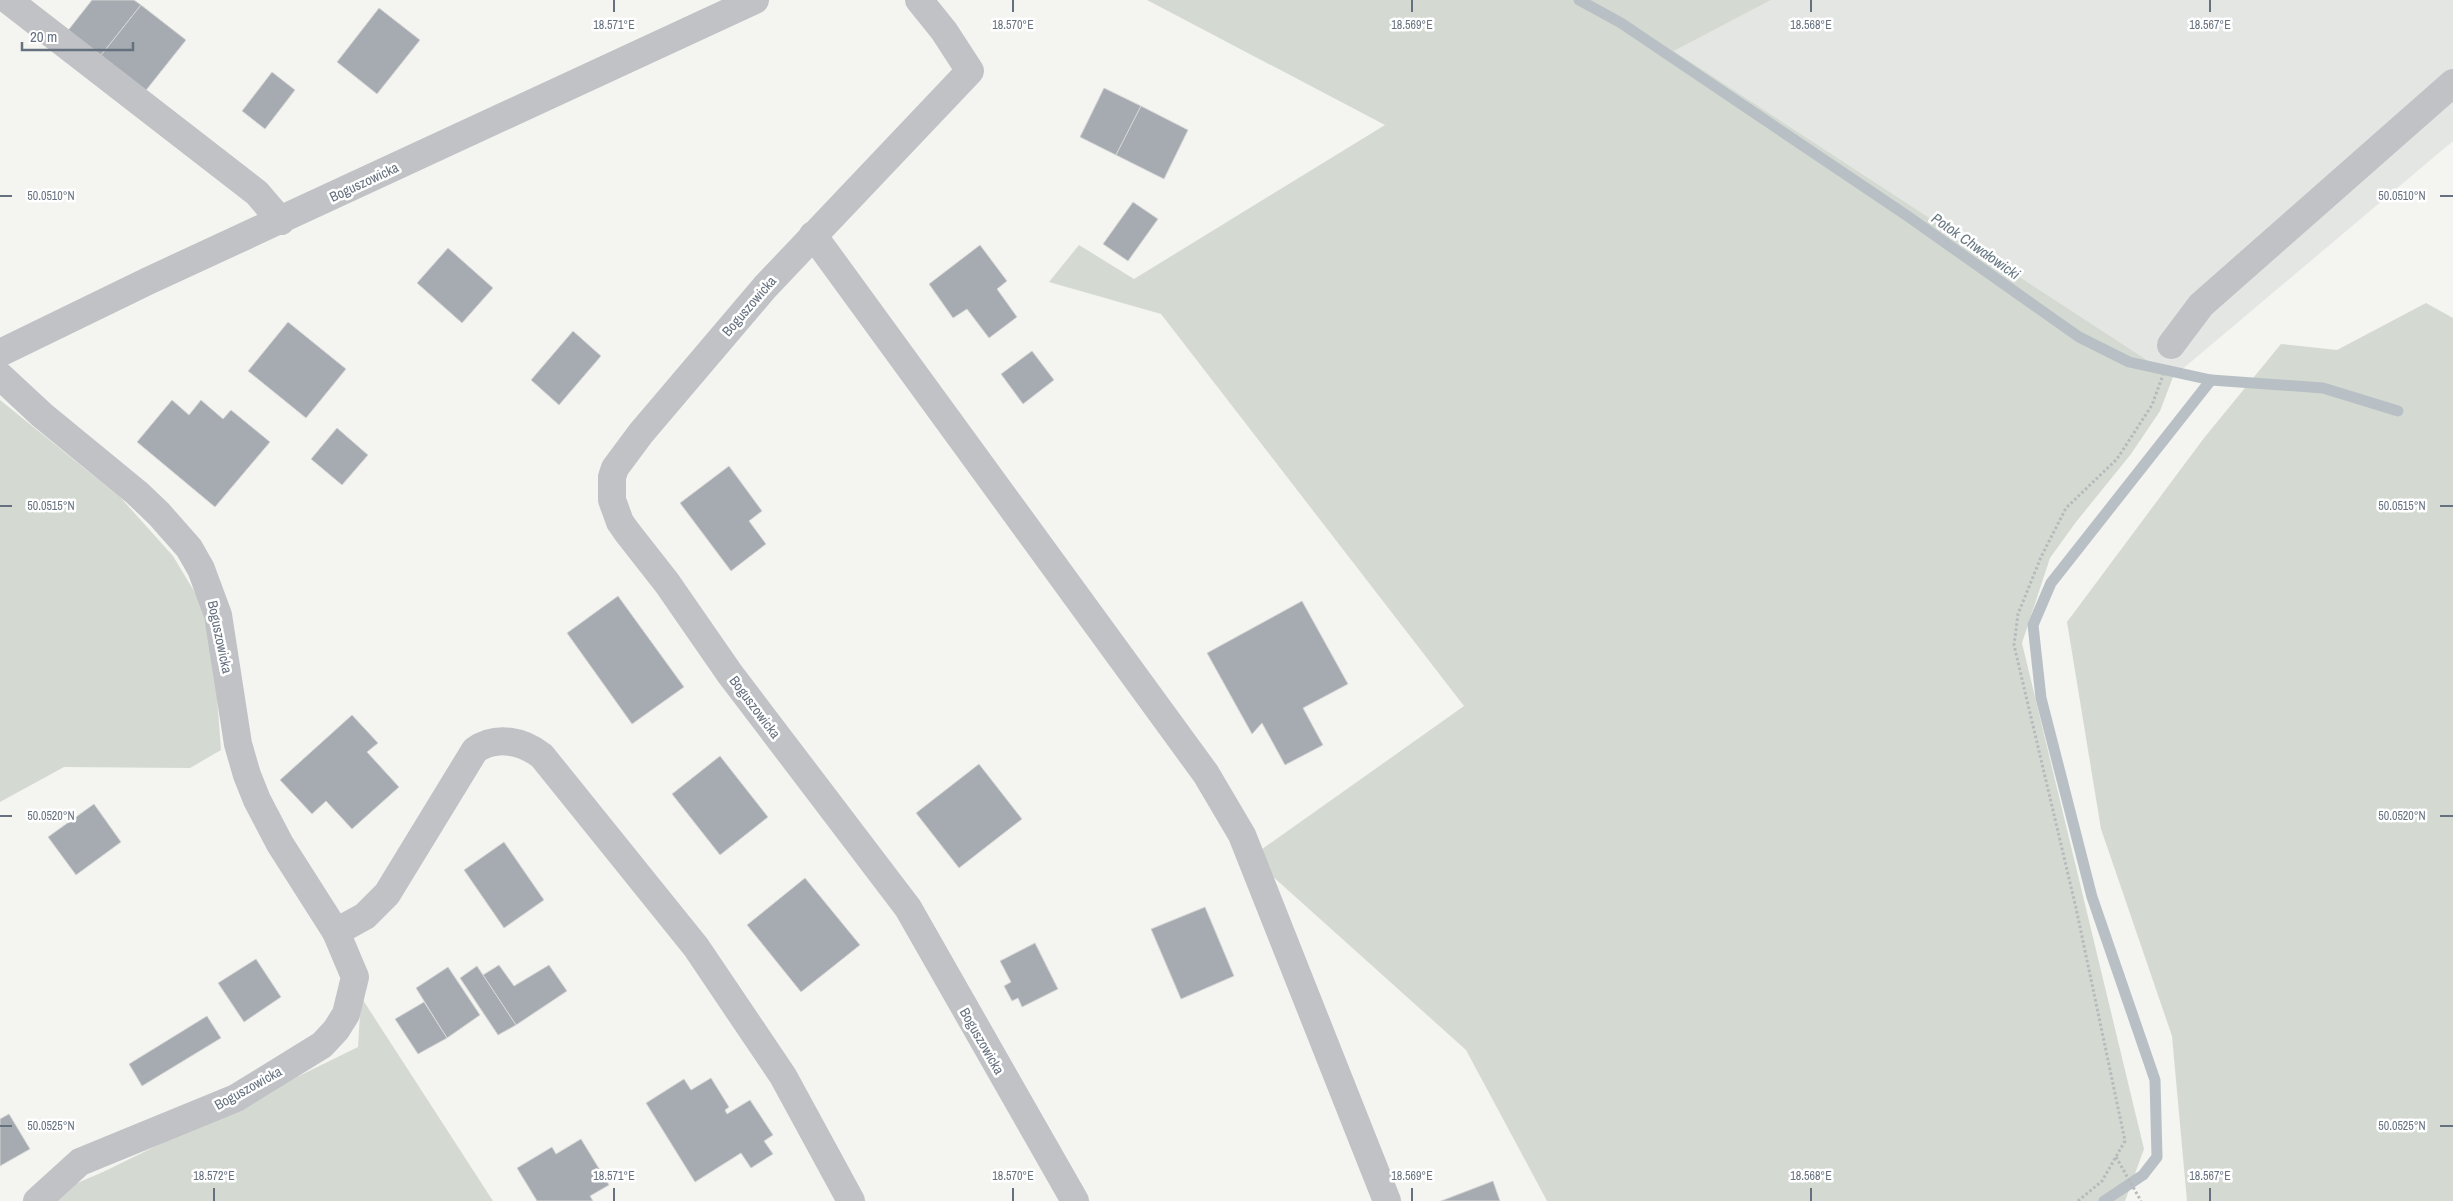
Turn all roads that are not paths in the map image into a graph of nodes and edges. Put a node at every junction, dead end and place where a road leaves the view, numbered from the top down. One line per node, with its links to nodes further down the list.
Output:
1 (8, 0): 5 (street)
2 (755, 0): 5 (street, Boguszowicka)
3 (919, 0): 6 (street, Boguszowicka)
4 (2453, 83): 7 (street)
5 (281, 221): 8 (street, Boguszowicka)
6 (812, 235): 13 (street, Boguszowicka); 14 (street)
7 (2171, 344)
8 (0, 353)
9 (0, 376): 10 (street, Boguszowicka)
10 (336, 932): 11 (street, Boguszowicka); 12 (street)
11 (38, 1201)
12 (851, 1201)
13 (1075, 1201)
14 (1387, 1201)

